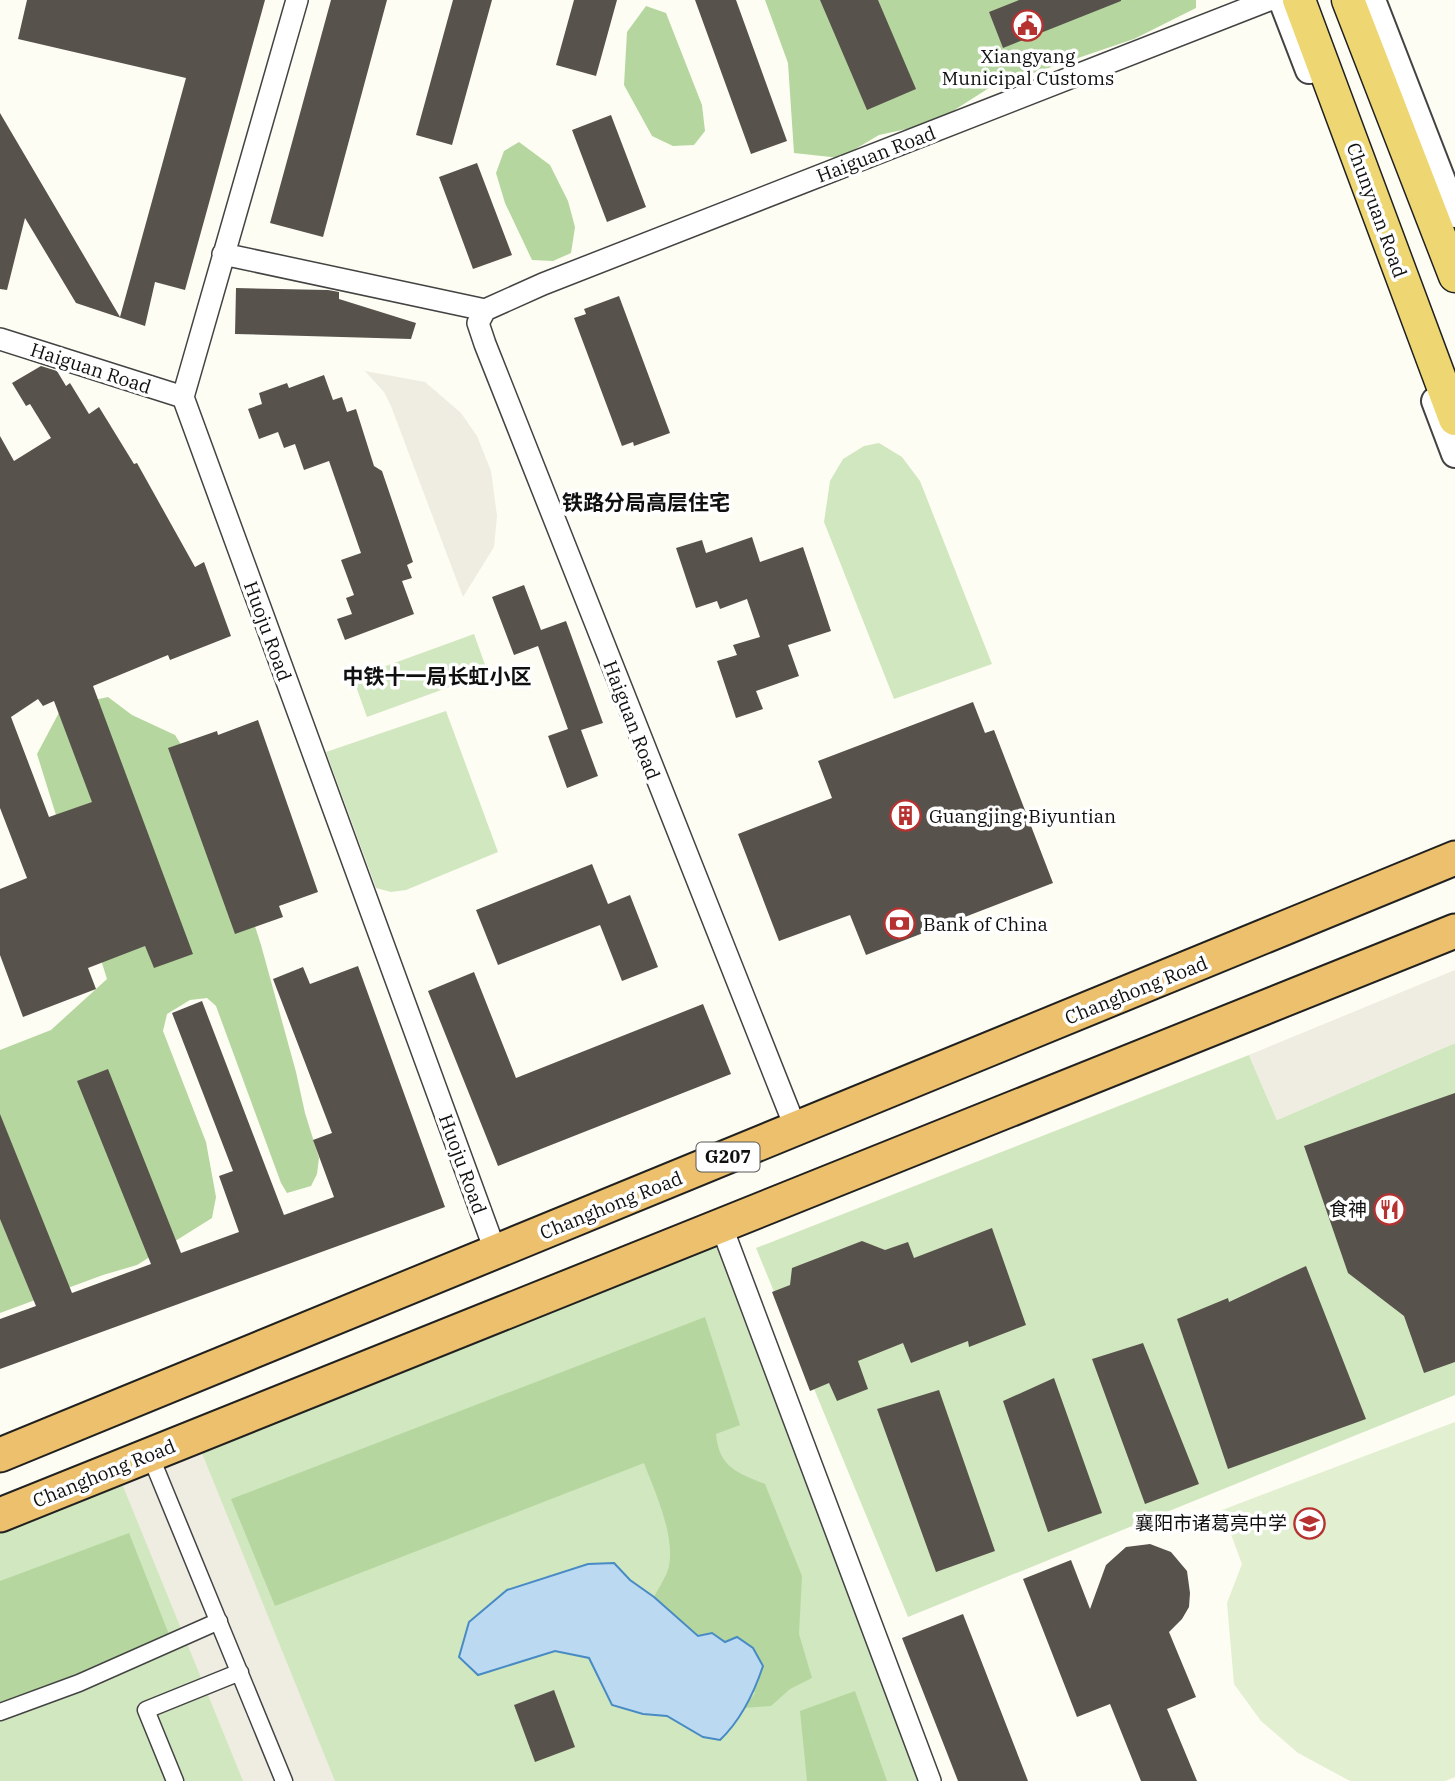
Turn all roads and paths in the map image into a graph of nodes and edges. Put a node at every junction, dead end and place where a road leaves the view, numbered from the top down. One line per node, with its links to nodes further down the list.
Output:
1 (297, 0): 8 (street)
2 (1269, 0): 10 (street, Haiguan Road)
3 (1282, 0): 14 (street)
4 (1299, 0): 13 (main road, Chunyuan Road)
5 (1348, 0): 9 (main road)
6 (1372, 0): 7 (street)
7 (1455, 214)
8 (223, 254): 10 (street); 12 (street)
9 (1455, 276)
10 (485, 310): 21 (street, Haiguan Road)
11 (0, 339): 12 (street, Haiguan Road)
12 (183, 397): 23 (street, Huoju Road)
13 (1455, 419)
14 (1455, 454)
15 (1455, 846): 17 (main road)
16 (1455, 858): 17 (highway, Changhong Road / G207)
17 (1360, 897): 21 (highway, Changhong Road / G207)
18 (1455, 931): 20 (highway, Changhong Road)
19 (1455, 941): 20 (main road)
20 (1383, 960): 22 (highway, Changhong Road)
21 (796, 1129): 23 (highway, Changhong Road / G207)
22 (721, 1225): 25 (highway, Changhong Road); 32 (street)
23 (496, 1253): 24 (highway, Changhong Road / G207)
24 (0, 1455)
25 (150, 1455): 26 (highway, Changhong Road); 27 (street)
26 (0, 1515)
27 (219, 1621): 28 (street); 29 (street)
28 (240, 1672): 30 (street); 31 (street)
29 (0, 1713)
30 (175, 1781)
31 (284, 1781)
32 (930, 1781)

